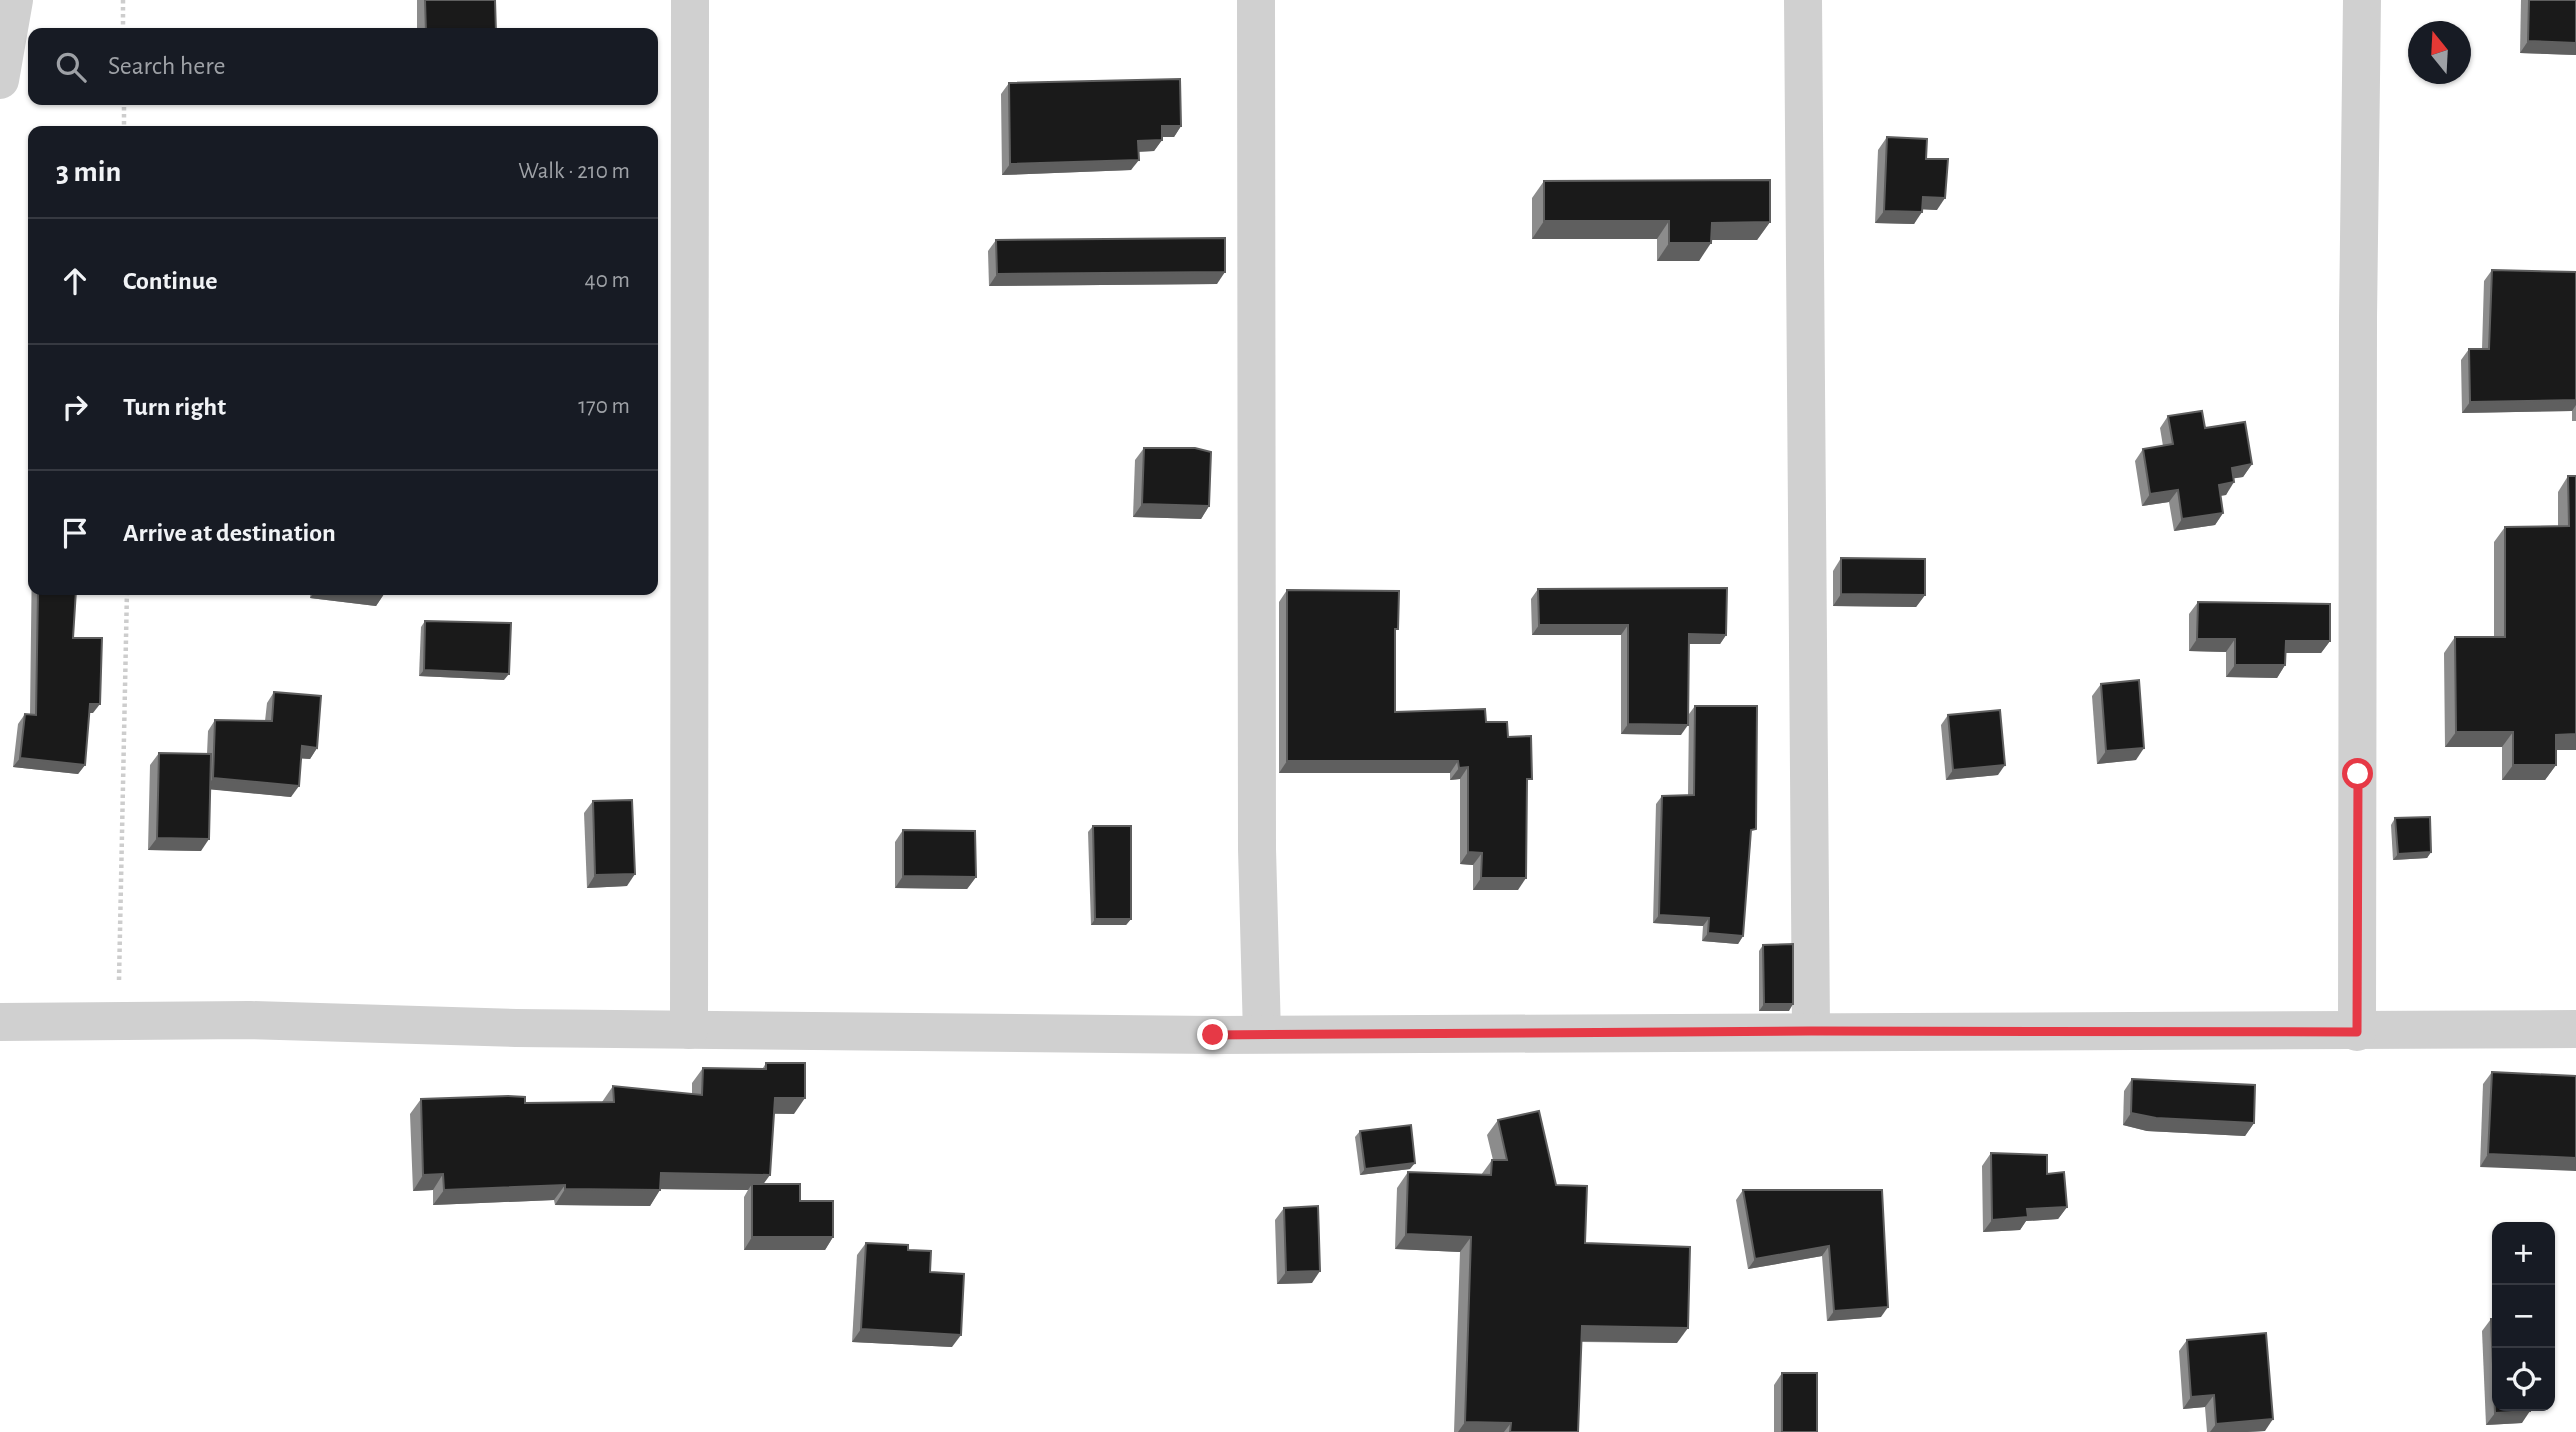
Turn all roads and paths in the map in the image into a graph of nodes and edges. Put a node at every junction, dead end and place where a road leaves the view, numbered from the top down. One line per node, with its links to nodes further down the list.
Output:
1 (14, 0): 8 (street)
2 (123, 0): 7 (path)
3 (690, 0): 15 (street)
4 (1256, 0): 18 (street)
5 (1803, 0): 16 (street)
6 (2362, 0): 17 (street)
7 (123, 28)
8 (0, 80)
9 (124, 105): 10 (path)
10 (124, 126)
11 (127, 595): 12 (path)
12 (118, 1019): 13 (street); 15 (street)
13 (0, 1022)
14 (2576, 1029): 17 (street)
15 (689, 1030): 18 (street)
16 (1811, 1031): 17 (street); 18 (street)
17 (2357, 1032)
18 (1262, 1034)

